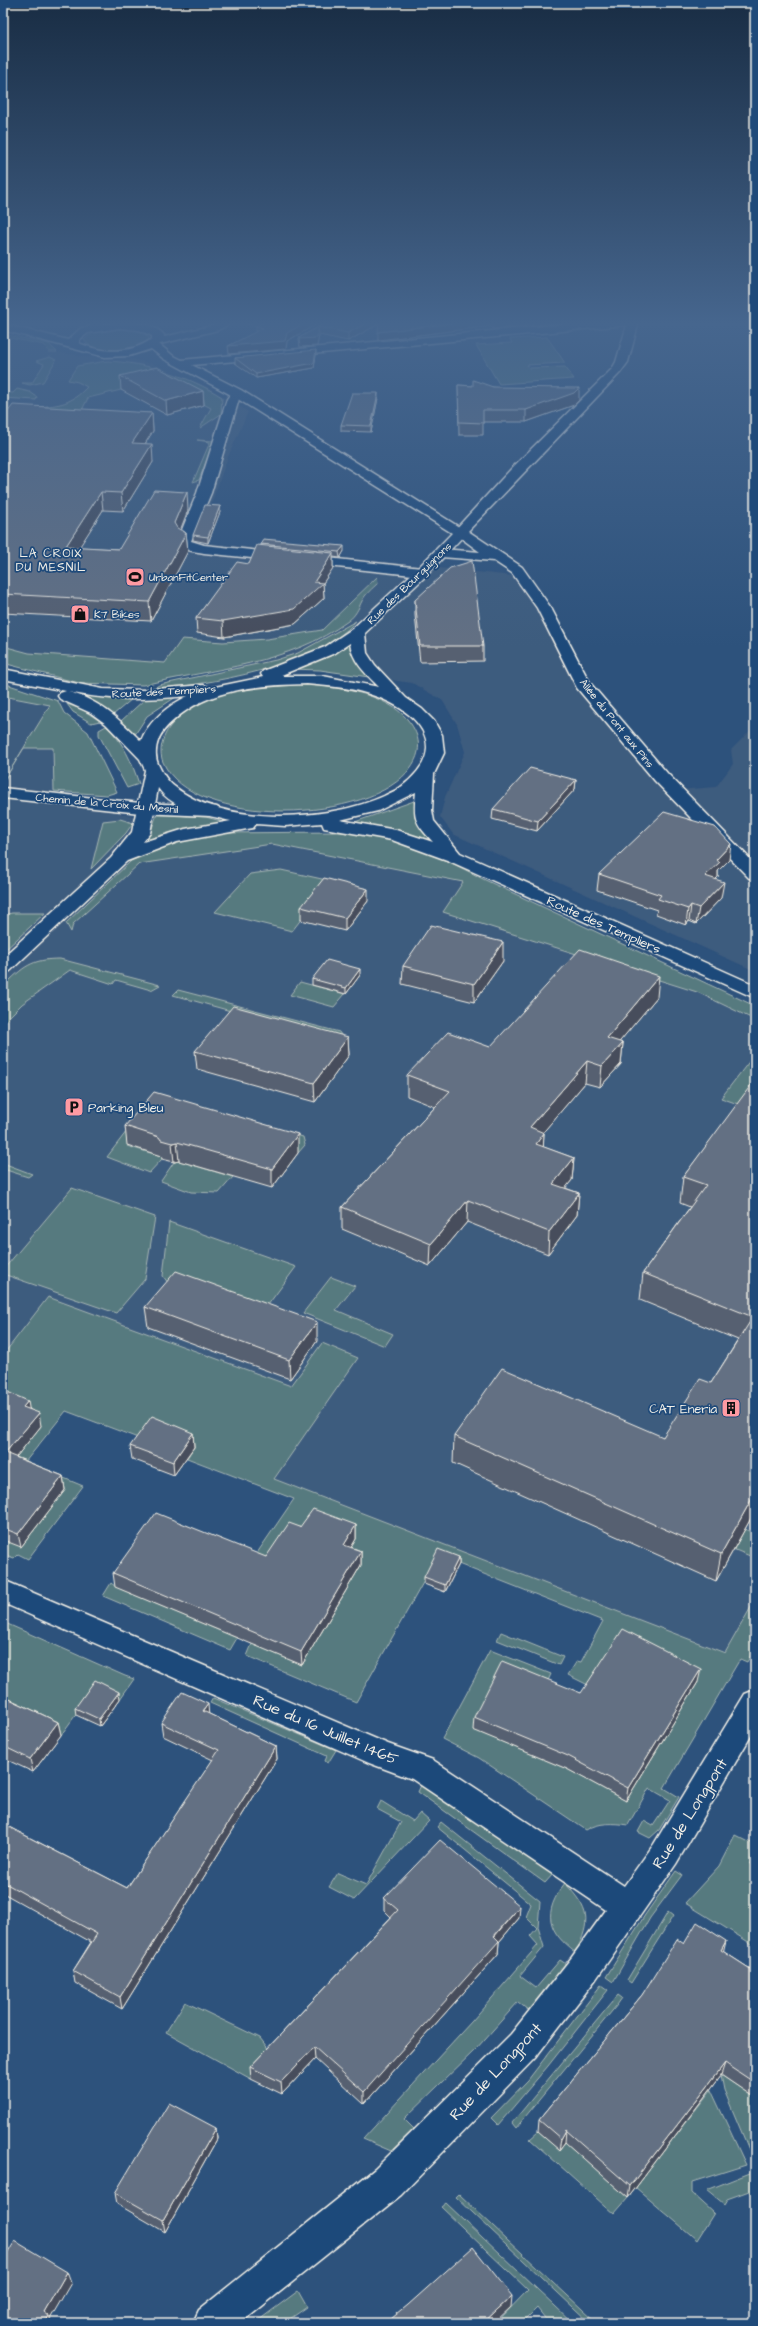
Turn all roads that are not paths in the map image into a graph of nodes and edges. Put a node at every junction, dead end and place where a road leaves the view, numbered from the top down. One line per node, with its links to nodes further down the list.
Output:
1 (224, 430): 8 (street)
2 (295, 430): 4 (street, Allée du Pont aux Pins)
3 (558, 430): 5 (street)
4 (423, 510): 5 (street, Allée du Pont aux Pins); 6 (street)
5 (460, 532): 6 (street, Rue des Bourguignons); 7 (street, Allée du Pont aux Pins)
6 (442, 551): 7 (street); 8 (street, Rue des Bourguignons)
7 (500, 558): 23 (street, Allée du Pont aux Pins)
8 (422, 572): 9 (street, Rue des Bourguignons)
9 (357, 632): 11 (street, Rue des Bourguignons); 13 (street)
10 (6, 675): 12 (street, Route des Templiers); 14 (street, Route des Templiers)
11 (249, 683): 12 (street); 13 (street)
12 (225, 688): 14 (street)
13 (406, 704): 15 (street)
14 (149, 765): 17 (street); 18 (street, Route des Templiers)
15 (426, 775): 20 (street); 21 (street, Route des Templiers)
16 (3, 793): 17 (street, Chemin de la Croix du Mesnil)
17 (146, 808): 18 (street, Chemin de la Croix du Mesnil); 22 (street)
18 (211, 811): 19 (street)
19 (270, 821): 20 (street); 22 (street)
20 (309, 821): 21 (street, Route des Templiers)
21 (453, 856): 25 (street, Route des Templiers)
22 (117, 862): 24 (street)
23 (755, 874)
24 (3, 967)
25 (755, 992)
26 (3, 1591): 28 (street, Rue du 16 Juillet 1465)
27 (755, 1703): 28 (street, Rue de Longpont)
28 (628, 1906): 29 (street, Rue de Longpont)
29 (212, 2323)

